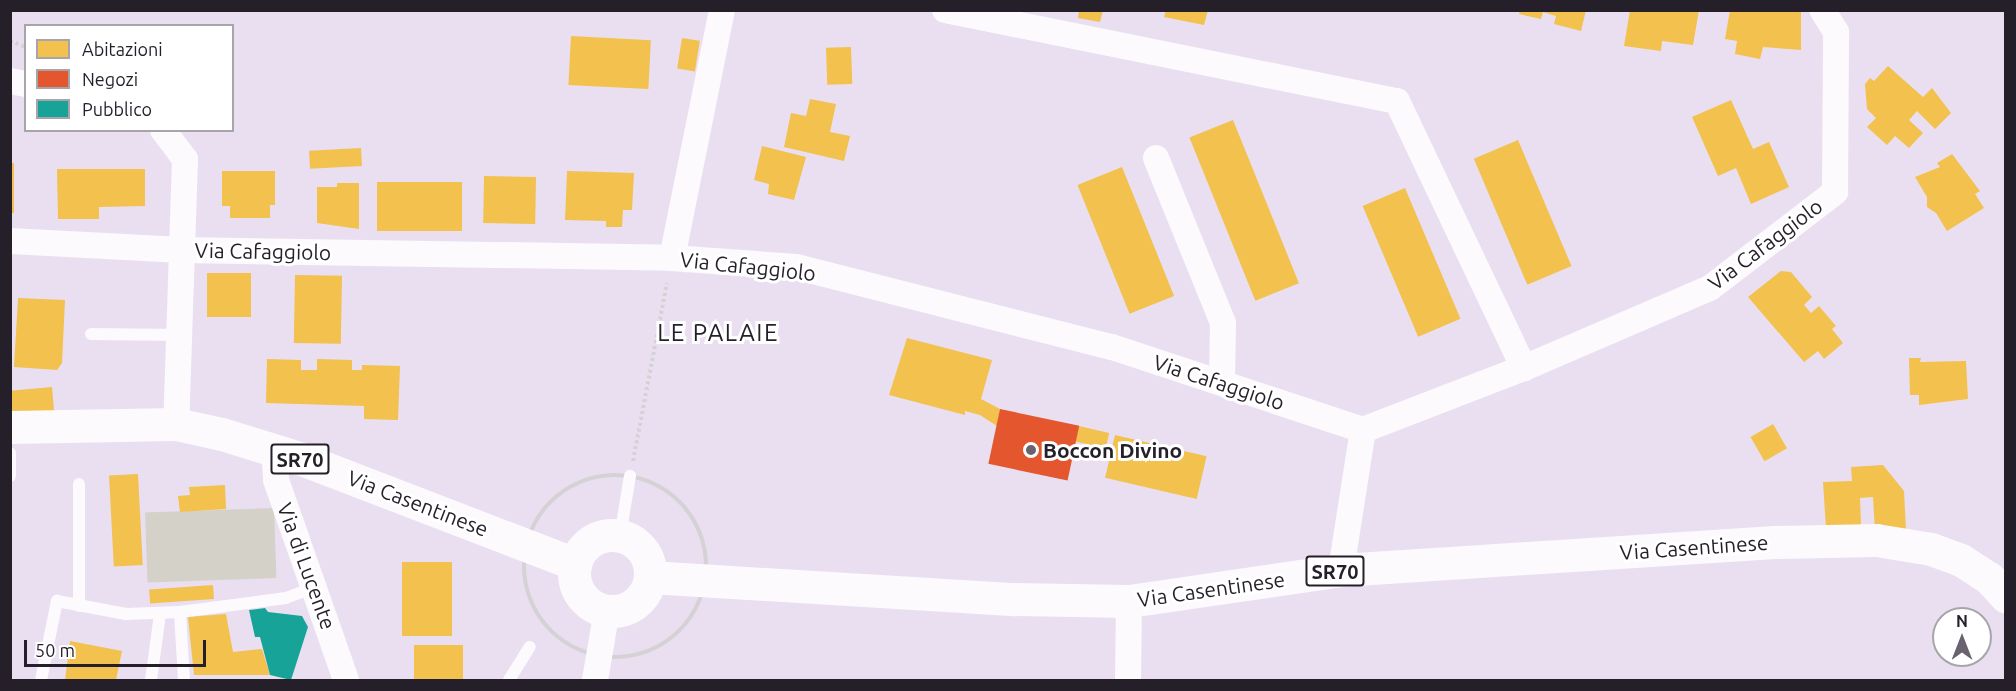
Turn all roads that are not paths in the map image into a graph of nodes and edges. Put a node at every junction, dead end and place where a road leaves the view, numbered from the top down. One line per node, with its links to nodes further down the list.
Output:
1 (722, 10): 8 (street)
2 (945, 10): 11 (street)
3 (1822, 10): 11 (street, Via Cafaggiolo)
4 (164, 132): 7 (street)
5 (1156, 158): 12 (street)
6 (10, 241): 7 (street, Via Cafaggiolo)
7 (182, 250): 8 (street, Via Cafaggiolo); 10 (street)
8 (672, 258): 12 (street, Via Cafaggiolo)
9 (91, 334): 10 (lane)
10 (179, 335): 13 (street)
11 (1524, 368): 15 (street, Via Cafaggiolo)
12 (1222, 382): 15 (street, Via Cafaggiolo)
13 (176, 424): 14 (main road, Via Casentinese / SR70); 16 (main road, Via Casentinese / SR70)
14 (10, 427)
15 (1364, 430): 23 (street)
16 (274, 449): 22 (main road, Via Casentinese / SR70); 25 (street, Via di Lucente)
17 (10, 453): 18 (lane)
18 (10, 476)
19 (630, 476): 21 (lane)
20 (79, 484): 28 (lane)
21 (620, 536): 22 (main road); 24 (main road)
22 (575, 564): 29 (main road)
23 (1341, 570): 26 (main road, Via Casentinese / SR70); 27 (main road, Via Casentinese / SR70)
24 (650, 577): 27 (main road, Via Casentinese / SR70); 29 (main road)
25 (314, 587): 30 (lane); 37 (street, Via di Lucente)
26 (2006, 597)
27 (1129, 601): 39 (street)
28 (79, 606): 31 (lane); 34 (lane)
29 (607, 610): 33 (street)
30 (180, 612): 31 (lane); 36 (lane)
31 (160, 614): 35 (lane)
32 (530, 647): 38 (lane)
33 (597, 668)
34 (41, 681)
35 (151, 681)
36 (184, 681)
37 (346, 681)
38 (509, 681)
39 (1128, 681)

